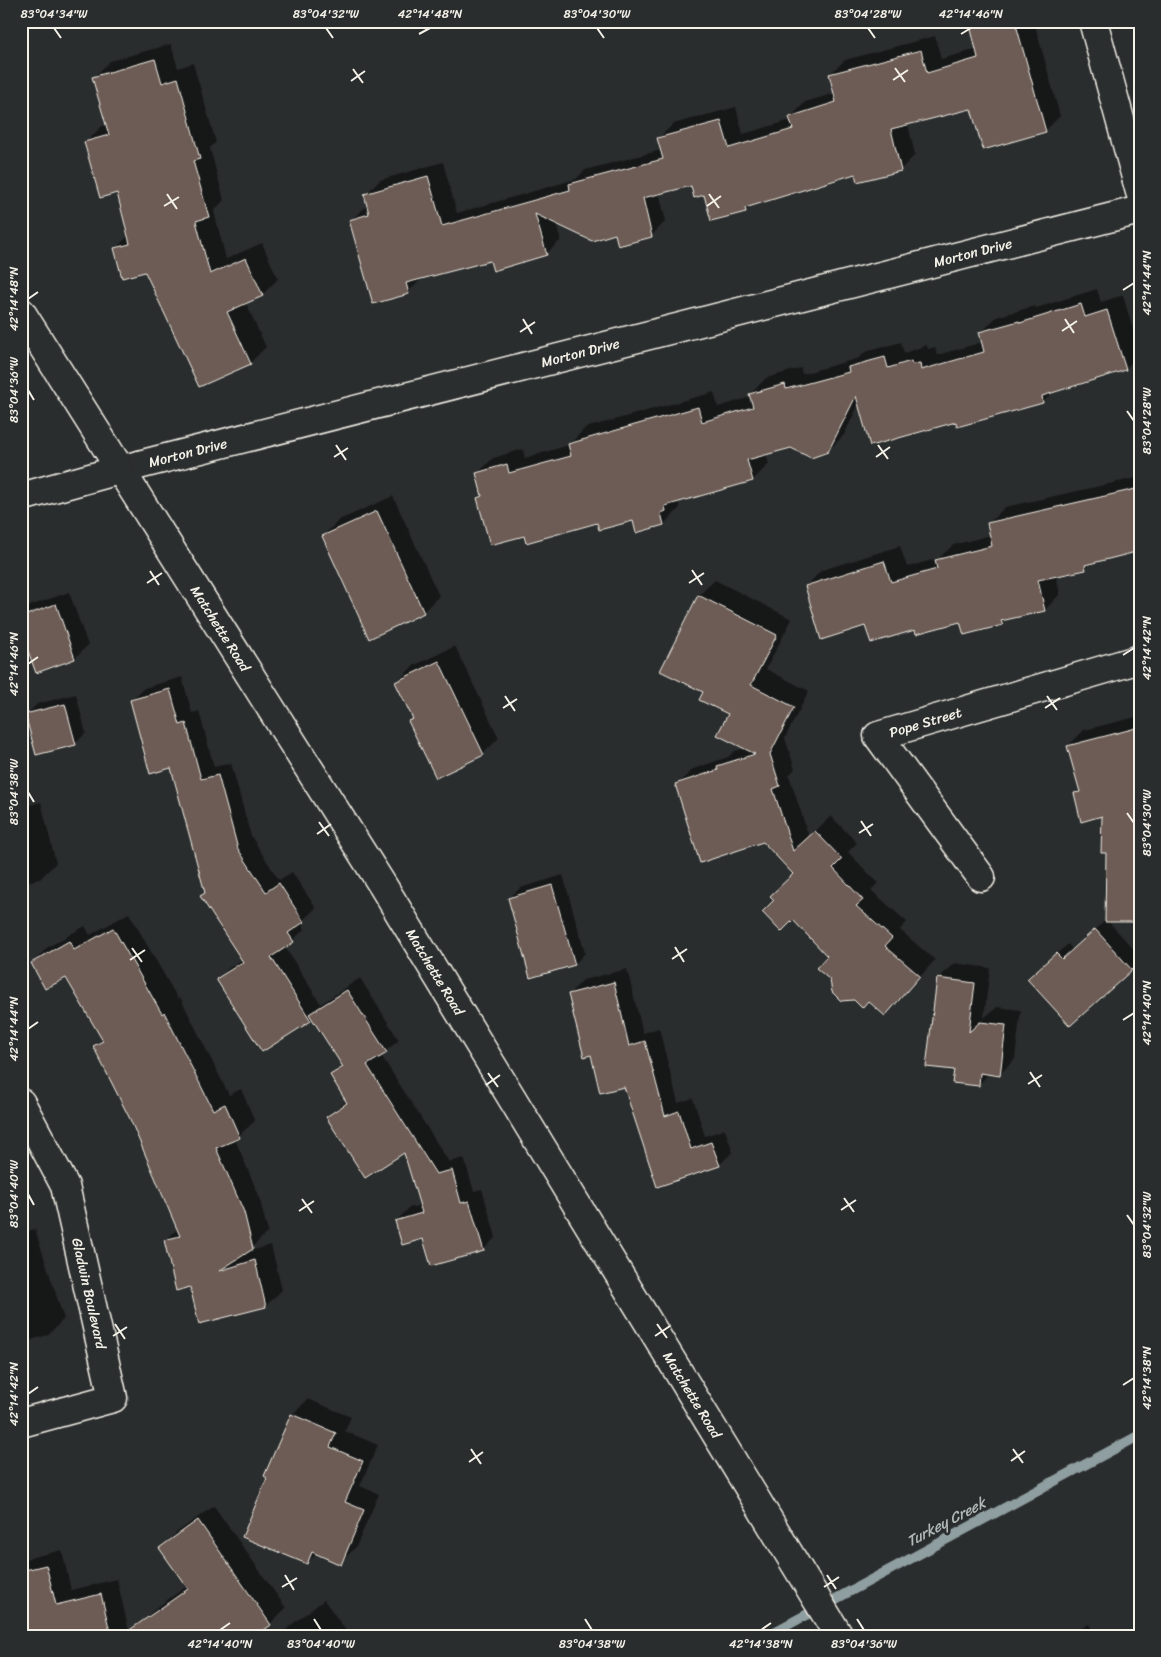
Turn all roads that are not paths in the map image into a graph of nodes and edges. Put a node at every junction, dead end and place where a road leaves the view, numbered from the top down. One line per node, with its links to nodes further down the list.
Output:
1 (1093, 21): 2 (street)
2 (1140, 192)
3 (1140, 210): 5 (street, Morton Drive)
4 (21, 312): 5 (street, Matchette Road)
5 (119, 470): 6 (street, Morton Drive); 11 (street, Matchette Road)
6 (21, 497)
7 (1140, 659): 8 (street, Pope Street)
8 (981, 877)
9 (21, 1103): 10 (street, Gladwin Boulevard)
10 (21, 1423)
11 (839, 1636)

